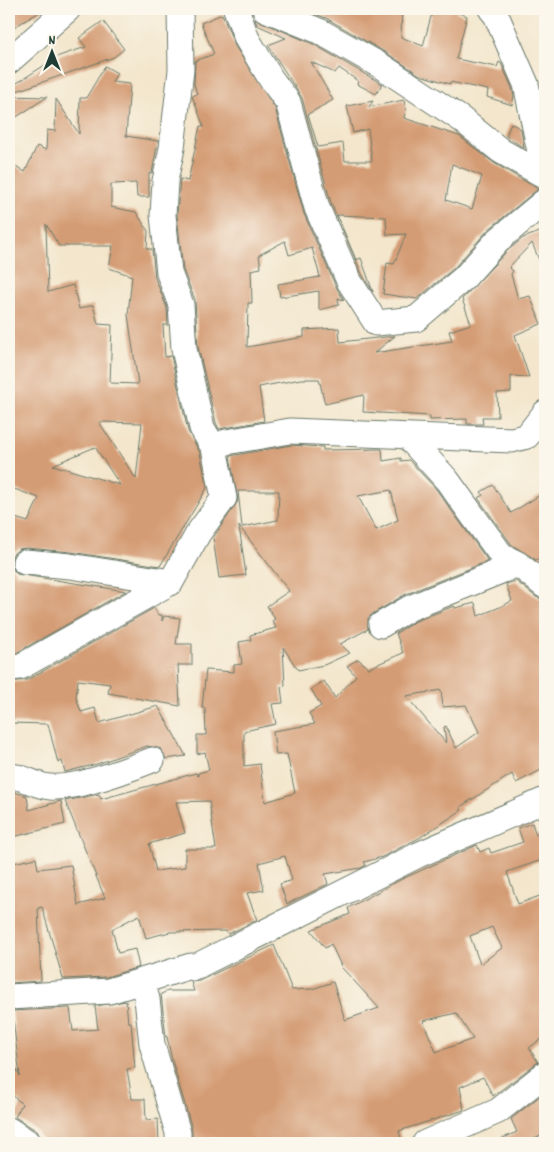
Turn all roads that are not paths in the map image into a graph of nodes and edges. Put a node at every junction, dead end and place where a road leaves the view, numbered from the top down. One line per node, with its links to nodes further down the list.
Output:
1 (68, 9): 6 (street)
2 (180, 9): 11 (street)
3 (236, 9): 8 (street)
4 (265, 9): 7 (street)
5 (491, 9): 7 (street)
6 (9, 61)
7 (544, 166)
8 (545, 201)
9 (545, 412): 10 (street)
10 (407, 436): 11 (street); 13 (street)
11 (214, 448): 14 (street)
12 (25, 562): 14 (street)
13 (518, 564): 15 (street); 16 (street)
14 (171, 582): 17 (street)
15 (545, 586)
16 (381, 625)
17 (9, 668)
18 (152, 760): 19 (street)
19 (9, 776)
20 (545, 800): 21 (street)
21 (142, 982): 22 (street); 26 (street)
22 (9, 997)
23 (545, 1074): 27 (street)
24 (9, 1130): 25 (street)
25 (29, 1143)
26 (178, 1143)
27 (425, 1143)

